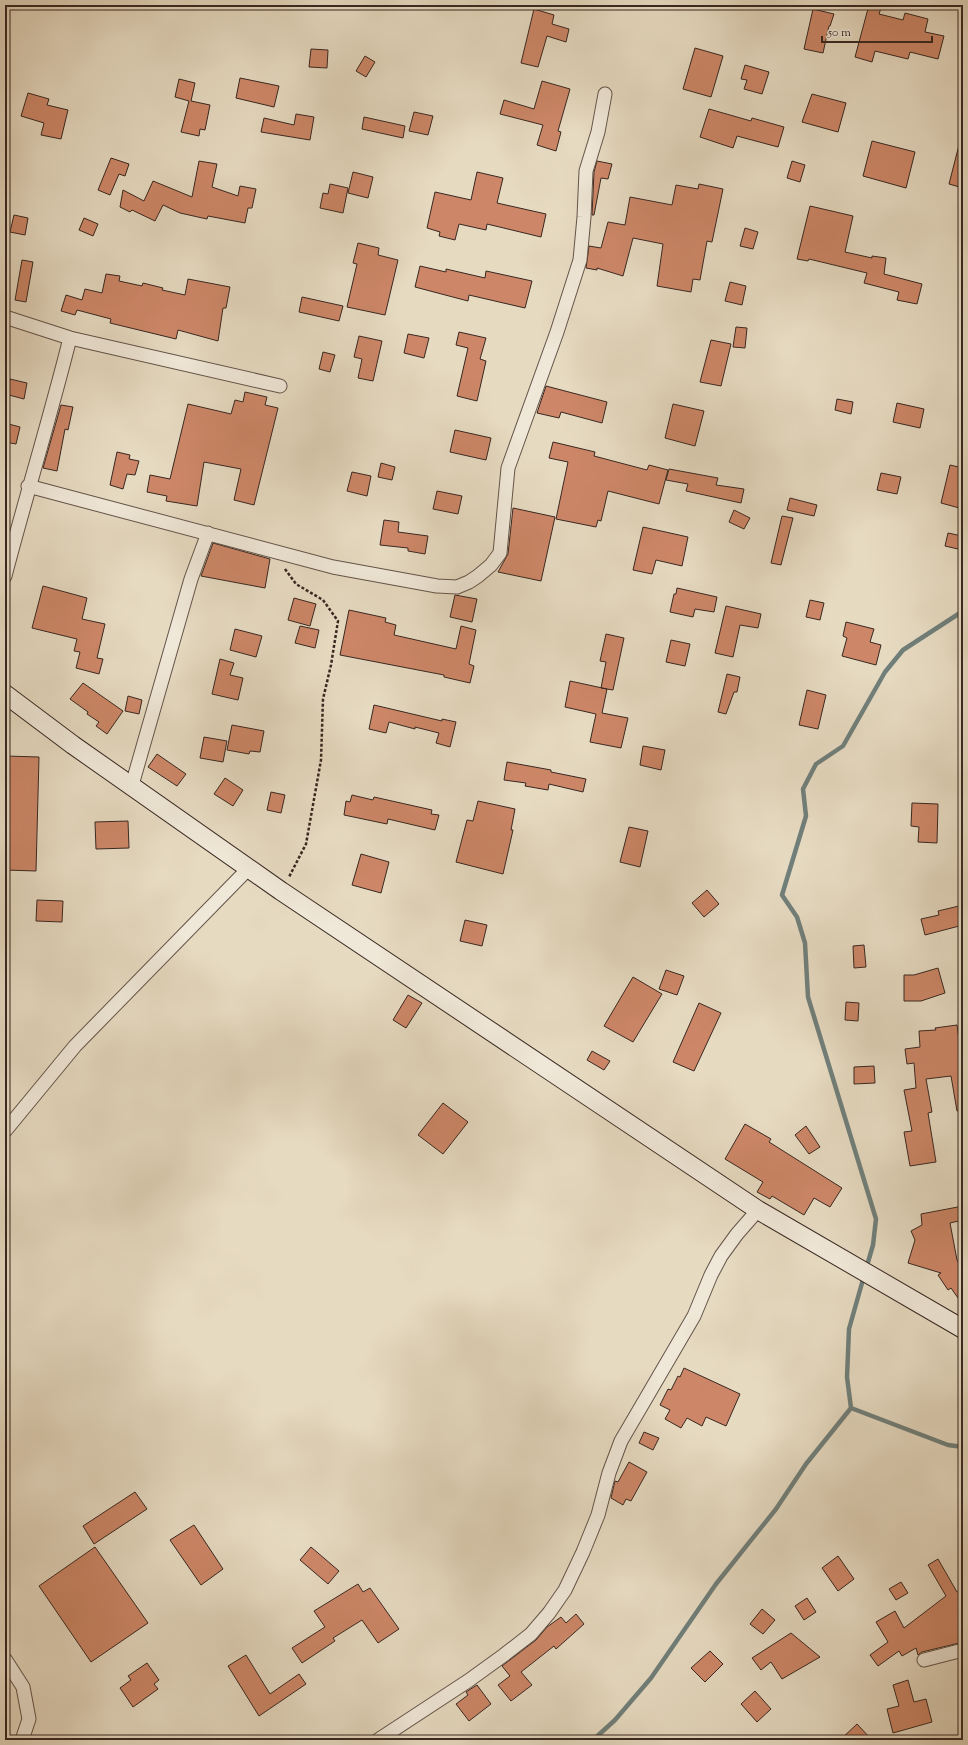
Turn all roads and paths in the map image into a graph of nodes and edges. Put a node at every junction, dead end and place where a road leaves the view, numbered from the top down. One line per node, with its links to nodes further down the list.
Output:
1 (604, 94): 7 (street)
2 (5, 317): 3 (street)
3 (70, 338): 4 (street); 5 (street)
4 (280, 386)
5 (28, 486): 6 (street); 8 (street)
6 (208, 533): 7 (street); 10 (street)
7 (272, 550): 12 (path)
8 (5, 576)
9 (5, 694): 10 (street)
10 (132, 785): 11 (street)
11 (249, 868): 12 (street); 13 (street)
12 (281, 891): 14 (street)
13 (5, 1131)
14 (758, 1210): 15 (street); 20 (street)
15 (963, 1329)
16 (963, 1650): 18 (street)
17 (5, 1659): 19 (street)
18 (924, 1660)
19 (22, 1740)
20 (378, 1740)
21 (915, 1740): 22 (path)
22 (938, 1740)

